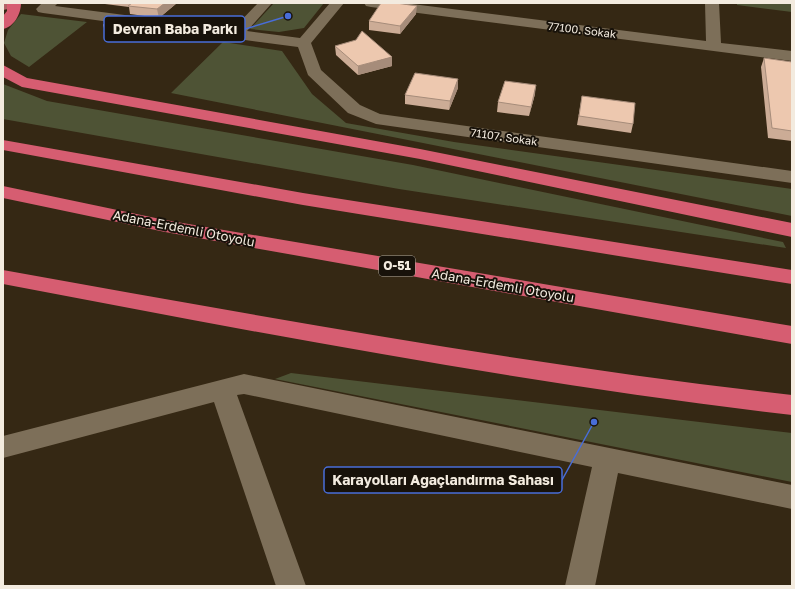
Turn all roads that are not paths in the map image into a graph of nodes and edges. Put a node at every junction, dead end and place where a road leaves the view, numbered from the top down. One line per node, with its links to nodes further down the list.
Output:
1 (6, 3): 8 (main road)
2 (14, 3): 9 (highway)
3 (51, 3): 10 (street)
4 (265, 3): 10 (street)
5 (337, 3): 11 (street)
6 (371, 3): 12 (street, 77100. Sokak)
7 (712, 3): 12 (street)
8 (3, 6)
9 (3, 25)
10 (238, 33): 11 (street)
11 (304, 43): 16 (street, 71107. Sokak)
12 (714, 46): 13 (street, 77100. Sokak)
13 (792, 56)
14 (3, 70): 18 (highway)
15 (3, 145): 19 (highway)
16 (792, 177)
17 (3, 192): 21 (highway, Adana-Erdemli Otoyolu / O-51)
18 (792, 230)
19 (792, 277)
20 (3, 278): 23 (highway)
21 (792, 334)
22 (223, 390): 24 (street); 25 (street); 27 (street)
23 (792, 404)
24 (3, 448)
25 (608, 459): 26 (street); 28 (street)
26 (792, 497)
27 (291, 586)
28 (580, 586)

